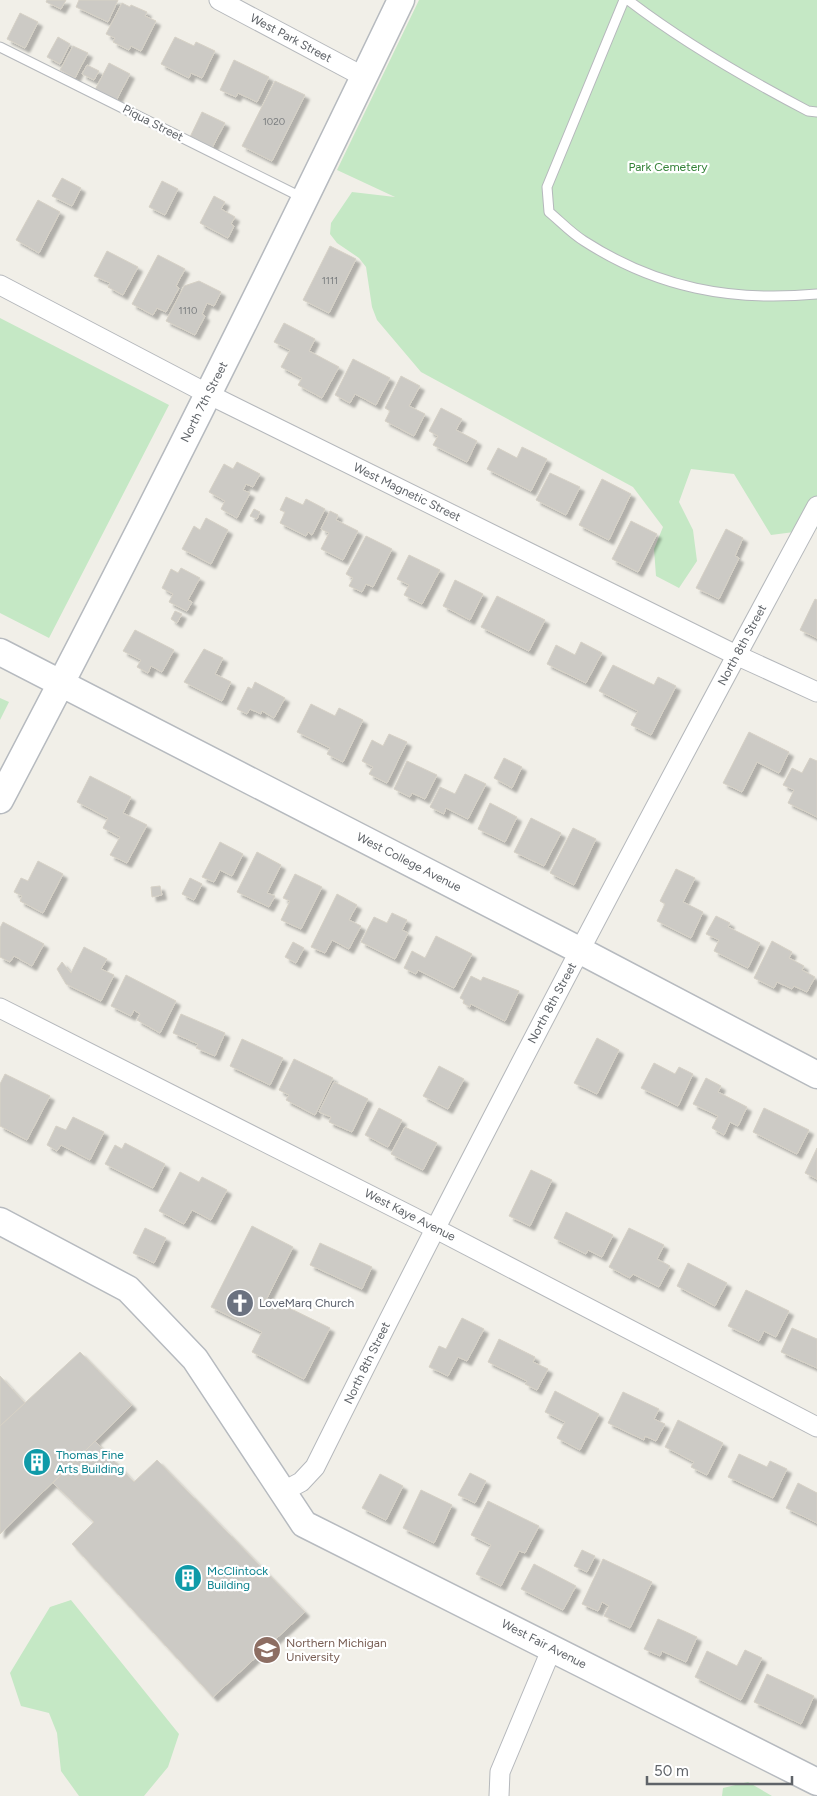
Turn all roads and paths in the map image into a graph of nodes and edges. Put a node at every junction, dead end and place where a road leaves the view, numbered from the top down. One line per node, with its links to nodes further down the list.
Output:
1 (219, 0): 6 (street, West Park Street)
2 (401, 0): 6 (street, North 7th Street)
3 (624, 0): 10 (lane)
4 (628, 0): 7 (lane)
5 (0, 47): 8 (lane, Piqua Street)
6 (364, 76): 8 (street, North 7th Street)
7 (817, 112)
8 (305, 199): 11 (street, North 7th Street)
9 (0, 285): 11 (street, West Magnetic Street)
10 (817, 294)
11 (208, 394): 14 (street, West Magnetic Street); 15 (street, North 7th Street)
12 (817, 506): 14 (street, North 8th Street)
13 (0, 652): 15 (street, West College Avenue)
14 (736, 655): 16 (street, West Magnetic Street); 18 (street, North 8th Street)
15 (61, 684): 17 (street, North 7th Street); 18 (street, West College Avenue)
16 (817, 692)
17 (0, 800)
18 (580, 950): 20 (street, West College Avenue); 22 (street, North 8th Street)
19 (0, 1008): 22 (street, West Kaye Avenue)
20 (817, 1075)
21 (0, 1220): 24 (street, West Fair Avenue)
22 (434, 1228): 23 (street, West Kaye Avenue); 24 (street, North 8th Street)
23 (817, 1427)
24 (282, 1492): 25 (street, West Fair Avenue)
25 (552, 1648): 26 (street, West Fair Avenue); 27 (street)
26 (817, 1782)
27 (499, 1796)

